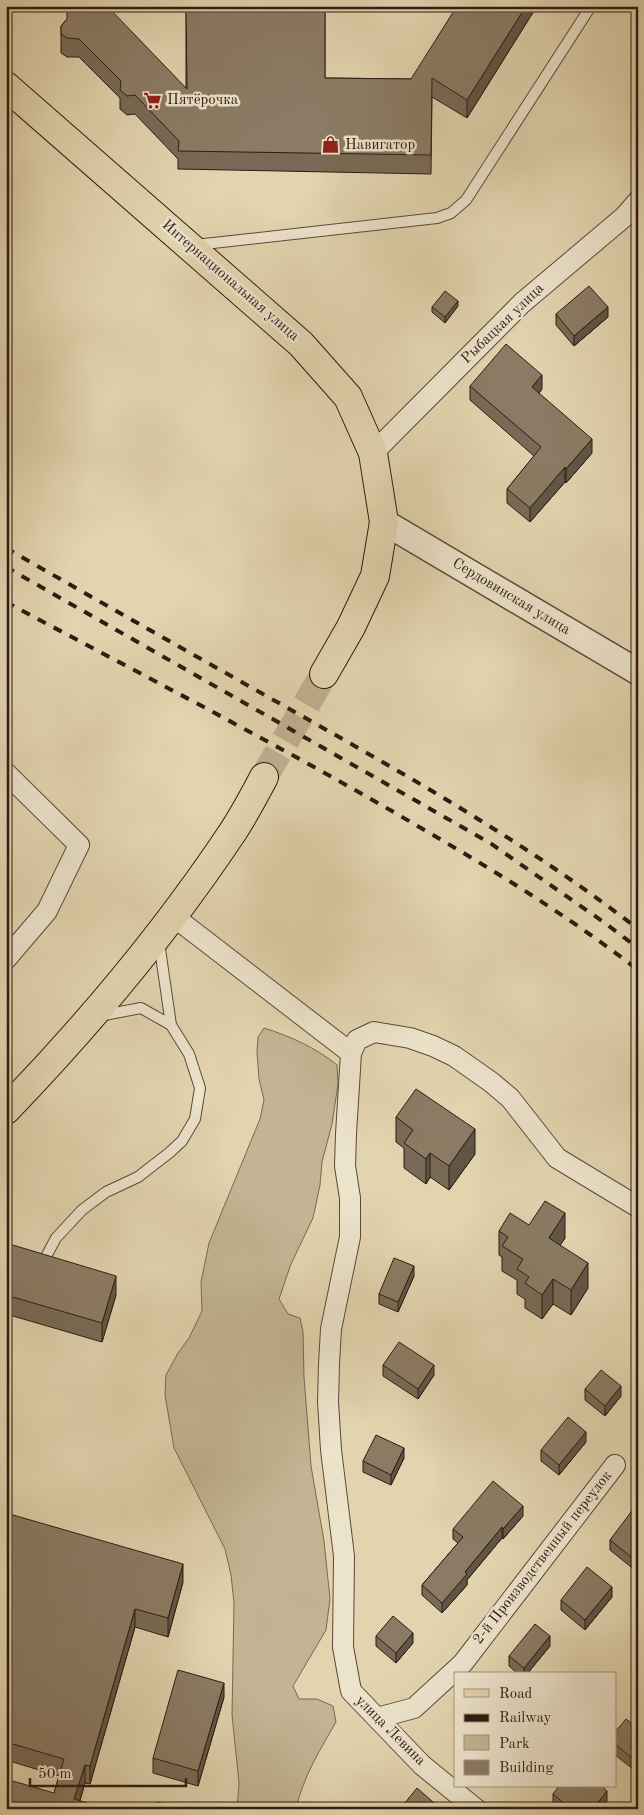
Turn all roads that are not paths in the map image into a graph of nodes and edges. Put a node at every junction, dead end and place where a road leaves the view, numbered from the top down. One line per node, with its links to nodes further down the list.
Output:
1 (591, 6): 4 (lane)
2 (6, 86): 4 (main road, Интернациональная улица)
3 (638, 201): 5 (street, Рыбацкая улица)
4 (189, 246): 5 (main road, Интернациональная улица)
5 (373, 453): 6 (main road, Интернациональная улица)
6 (384, 522): 7 (street, Сердовинская улица); 8 (main road, Интернациональная улица)
7 (638, 672)
8 (324, 674)
9 (6, 773): 12 (street)
10 (264, 777): 11 (main road)
11 (165, 926): 13 (main road); 14 (lane); 15 (street)
12 (6, 959)
13 (90, 1018): 14 (lane); 16 (main road)
14 (171, 1025): 18 (lane)
15 (351, 1053): 17 (street); 20 (street, улица Левина)
16 (6, 1110)
17 (638, 1207)
18 (42, 1264)
19 (614, 1465): 20 (street, 2-й Производственный переулок)
20 (377, 1718): 21 (street, улица Левина)
21 (476, 1809)

